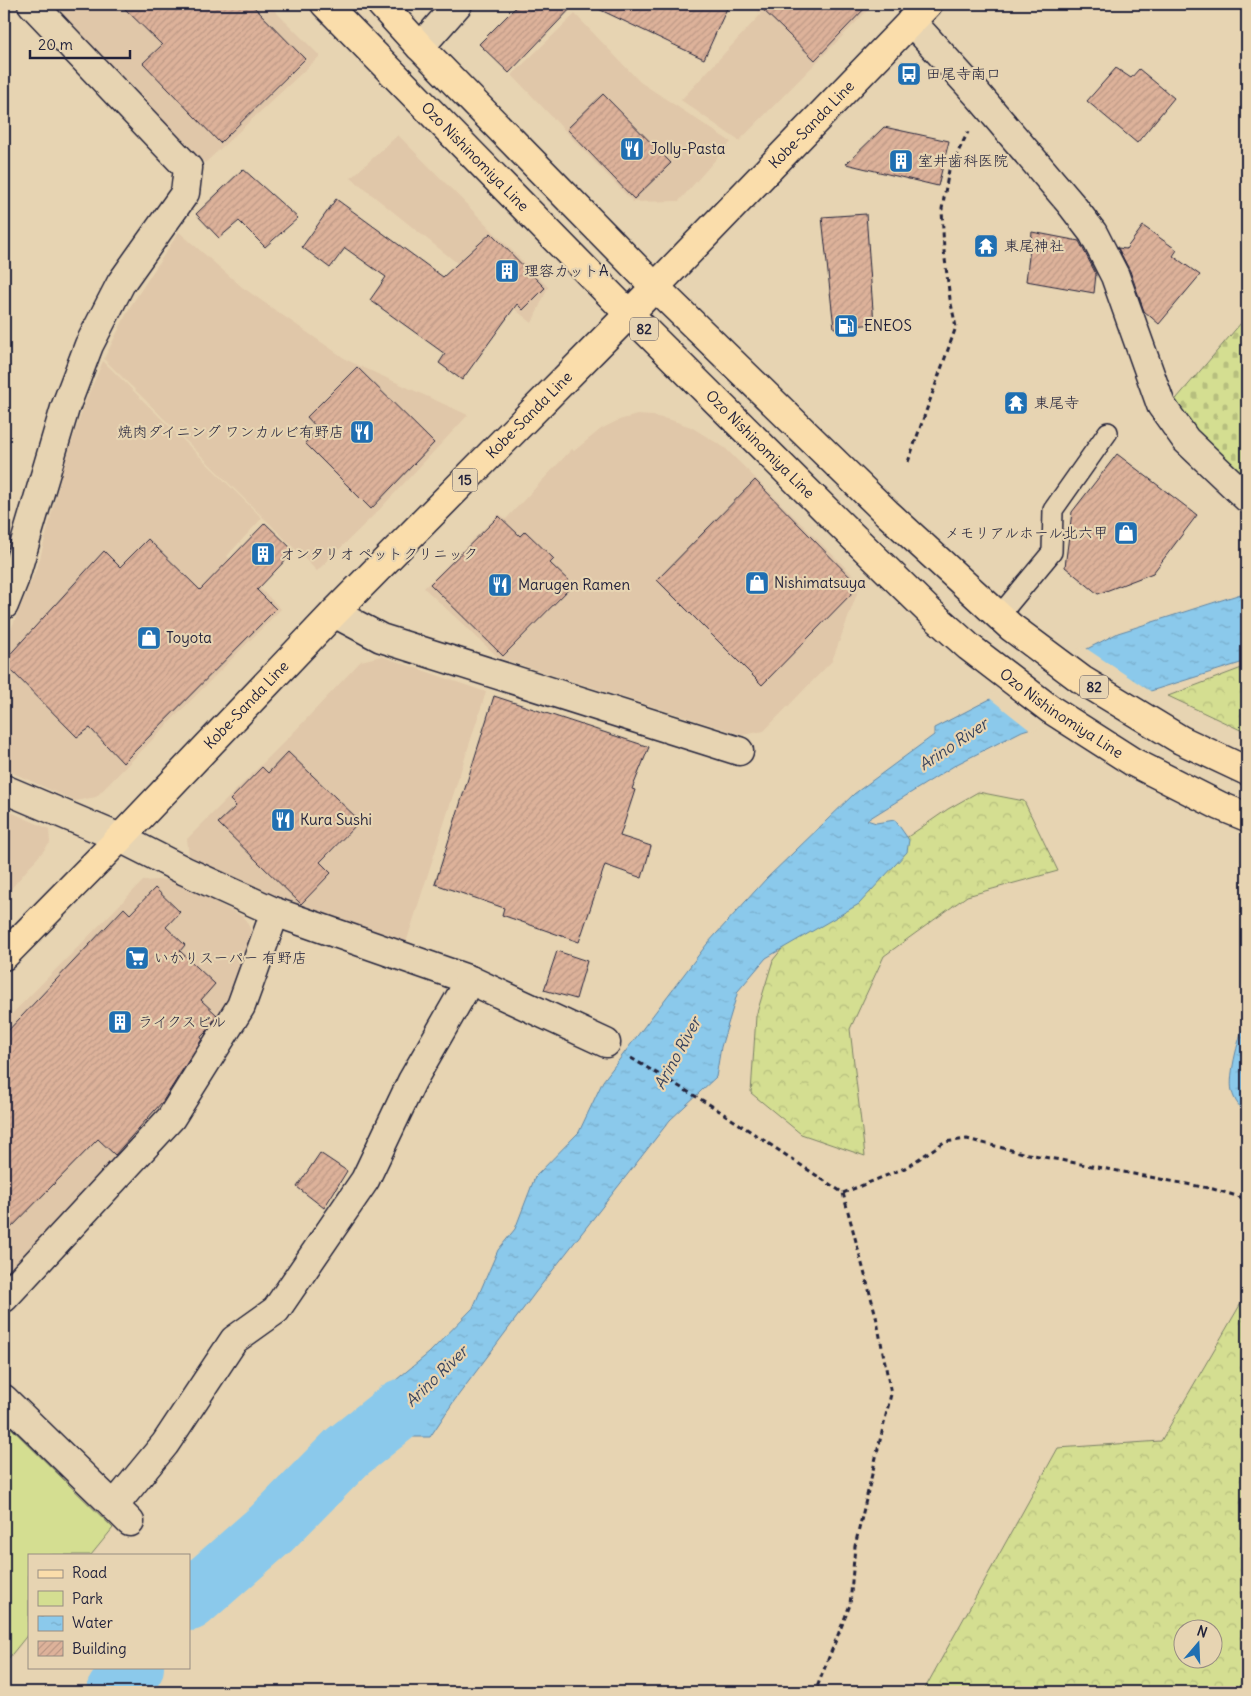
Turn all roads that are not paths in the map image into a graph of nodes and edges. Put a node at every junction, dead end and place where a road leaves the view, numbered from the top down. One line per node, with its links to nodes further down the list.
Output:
1 (32, 4): 11 (street)
2 (325, 4): 8 (main road, Ozo Nishinomiya Line / 82)
3 (381, 4): 6 (main road, 82)
4 (458, 4): 6 (street)
5 (919, 12): 7 (main road, Kobe-Sanda Line / 15); 10 (street)
6 (420, 47): 7 (main road, 82)
7 (655, 287): 8 (main road, Kobe-Sanda Line / 15); 13 (main road, 82)
8 (629, 314): 12 (main road, Kobe-Sanda Line / 15); 17 (main road, Ozo Nishinomiya Line / 82)
9 (1108, 432): 13 (lane)
10 (1247, 498)
11 (4, 605)
12 (334, 614): 14 (street); 18 (main road, Kobe-Sanda Line / 15)
13 (1005, 621): 15 (main road, 82)
14 (739, 751)
15 (1247, 771)
16 (4, 789): 18 (street)
17 (1247, 817)
18 (120, 838): 19 (street); 20 (main road, Kobe-Sanda Line / 15)
19 (275, 912): 21 (street); 23 (street)
20 (4, 956)
21 (470, 980): 22 (street); 24 (street)
22 (606, 1043)
23 (4, 1298)
24 (4, 1399)

